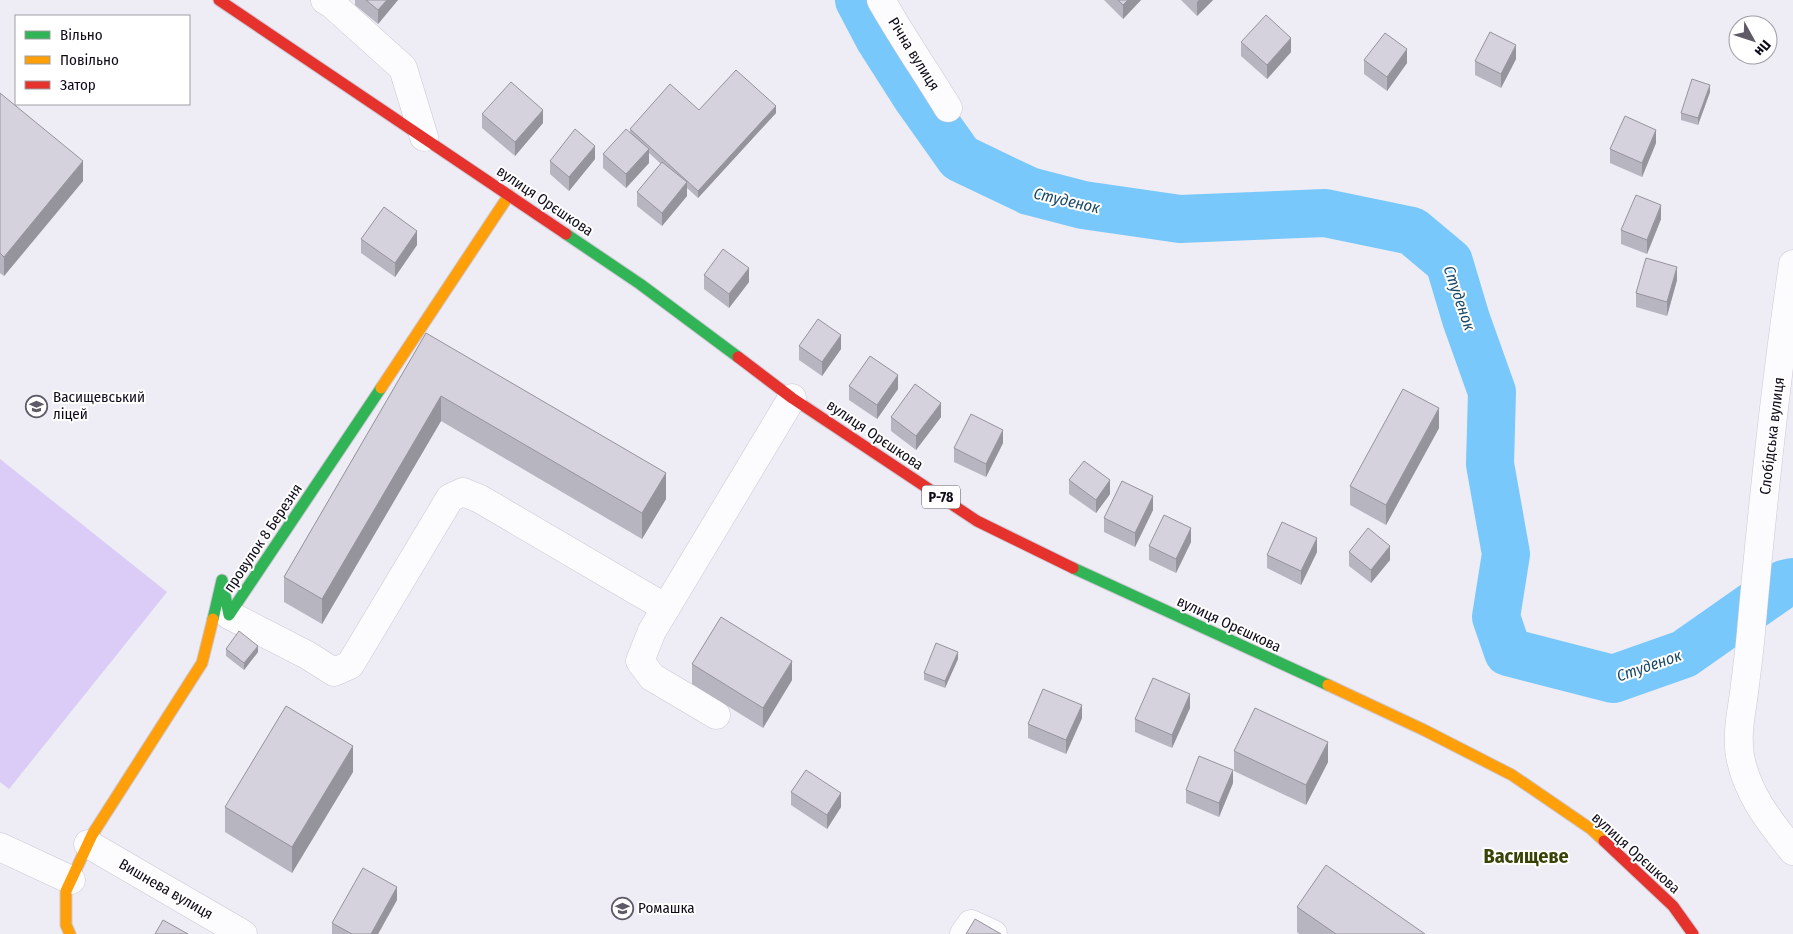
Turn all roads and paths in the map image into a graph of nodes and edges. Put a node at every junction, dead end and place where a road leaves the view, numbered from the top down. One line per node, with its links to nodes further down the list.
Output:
1 (219, 0): 5 (main road, вулиця Орєшкова / Р-78)
2 (325, 0): 5 (street)
3 (881, 0): 4 (street, Річна вулиця)
4 (948, 108)
5 (424, 137): 6 (main road, вулиця Орєшкова / Р-78)
6 (509, 195): 8 (main road, вулиця Орєшкова / Р-78); 10 (main road, провулок 8 Березня)
7 (1793, 264): 14 (street, Слобідська вулиця)
8 (792, 398): 9 (street); 20 (main road, вулиця Орєшкова / Р-78)
9 (666, 608): 10 (street); 11 (street)
10 (229, 614): 12 (main road, провулок 8 Березня)
11 (716, 714)
12 (88, 844): 15 (main road, провулок 8 Березня); 17 (street, Вишнева вулиця)
13 (0, 847): 15 (street)
14 (1793, 851)
15 (71, 880): 16 (main road, провулок 8 Березня)
16 (70, 934)
17 (243, 934)
18 (964, 934): 19 (street)
19 (993, 934)
20 (1692, 934)

